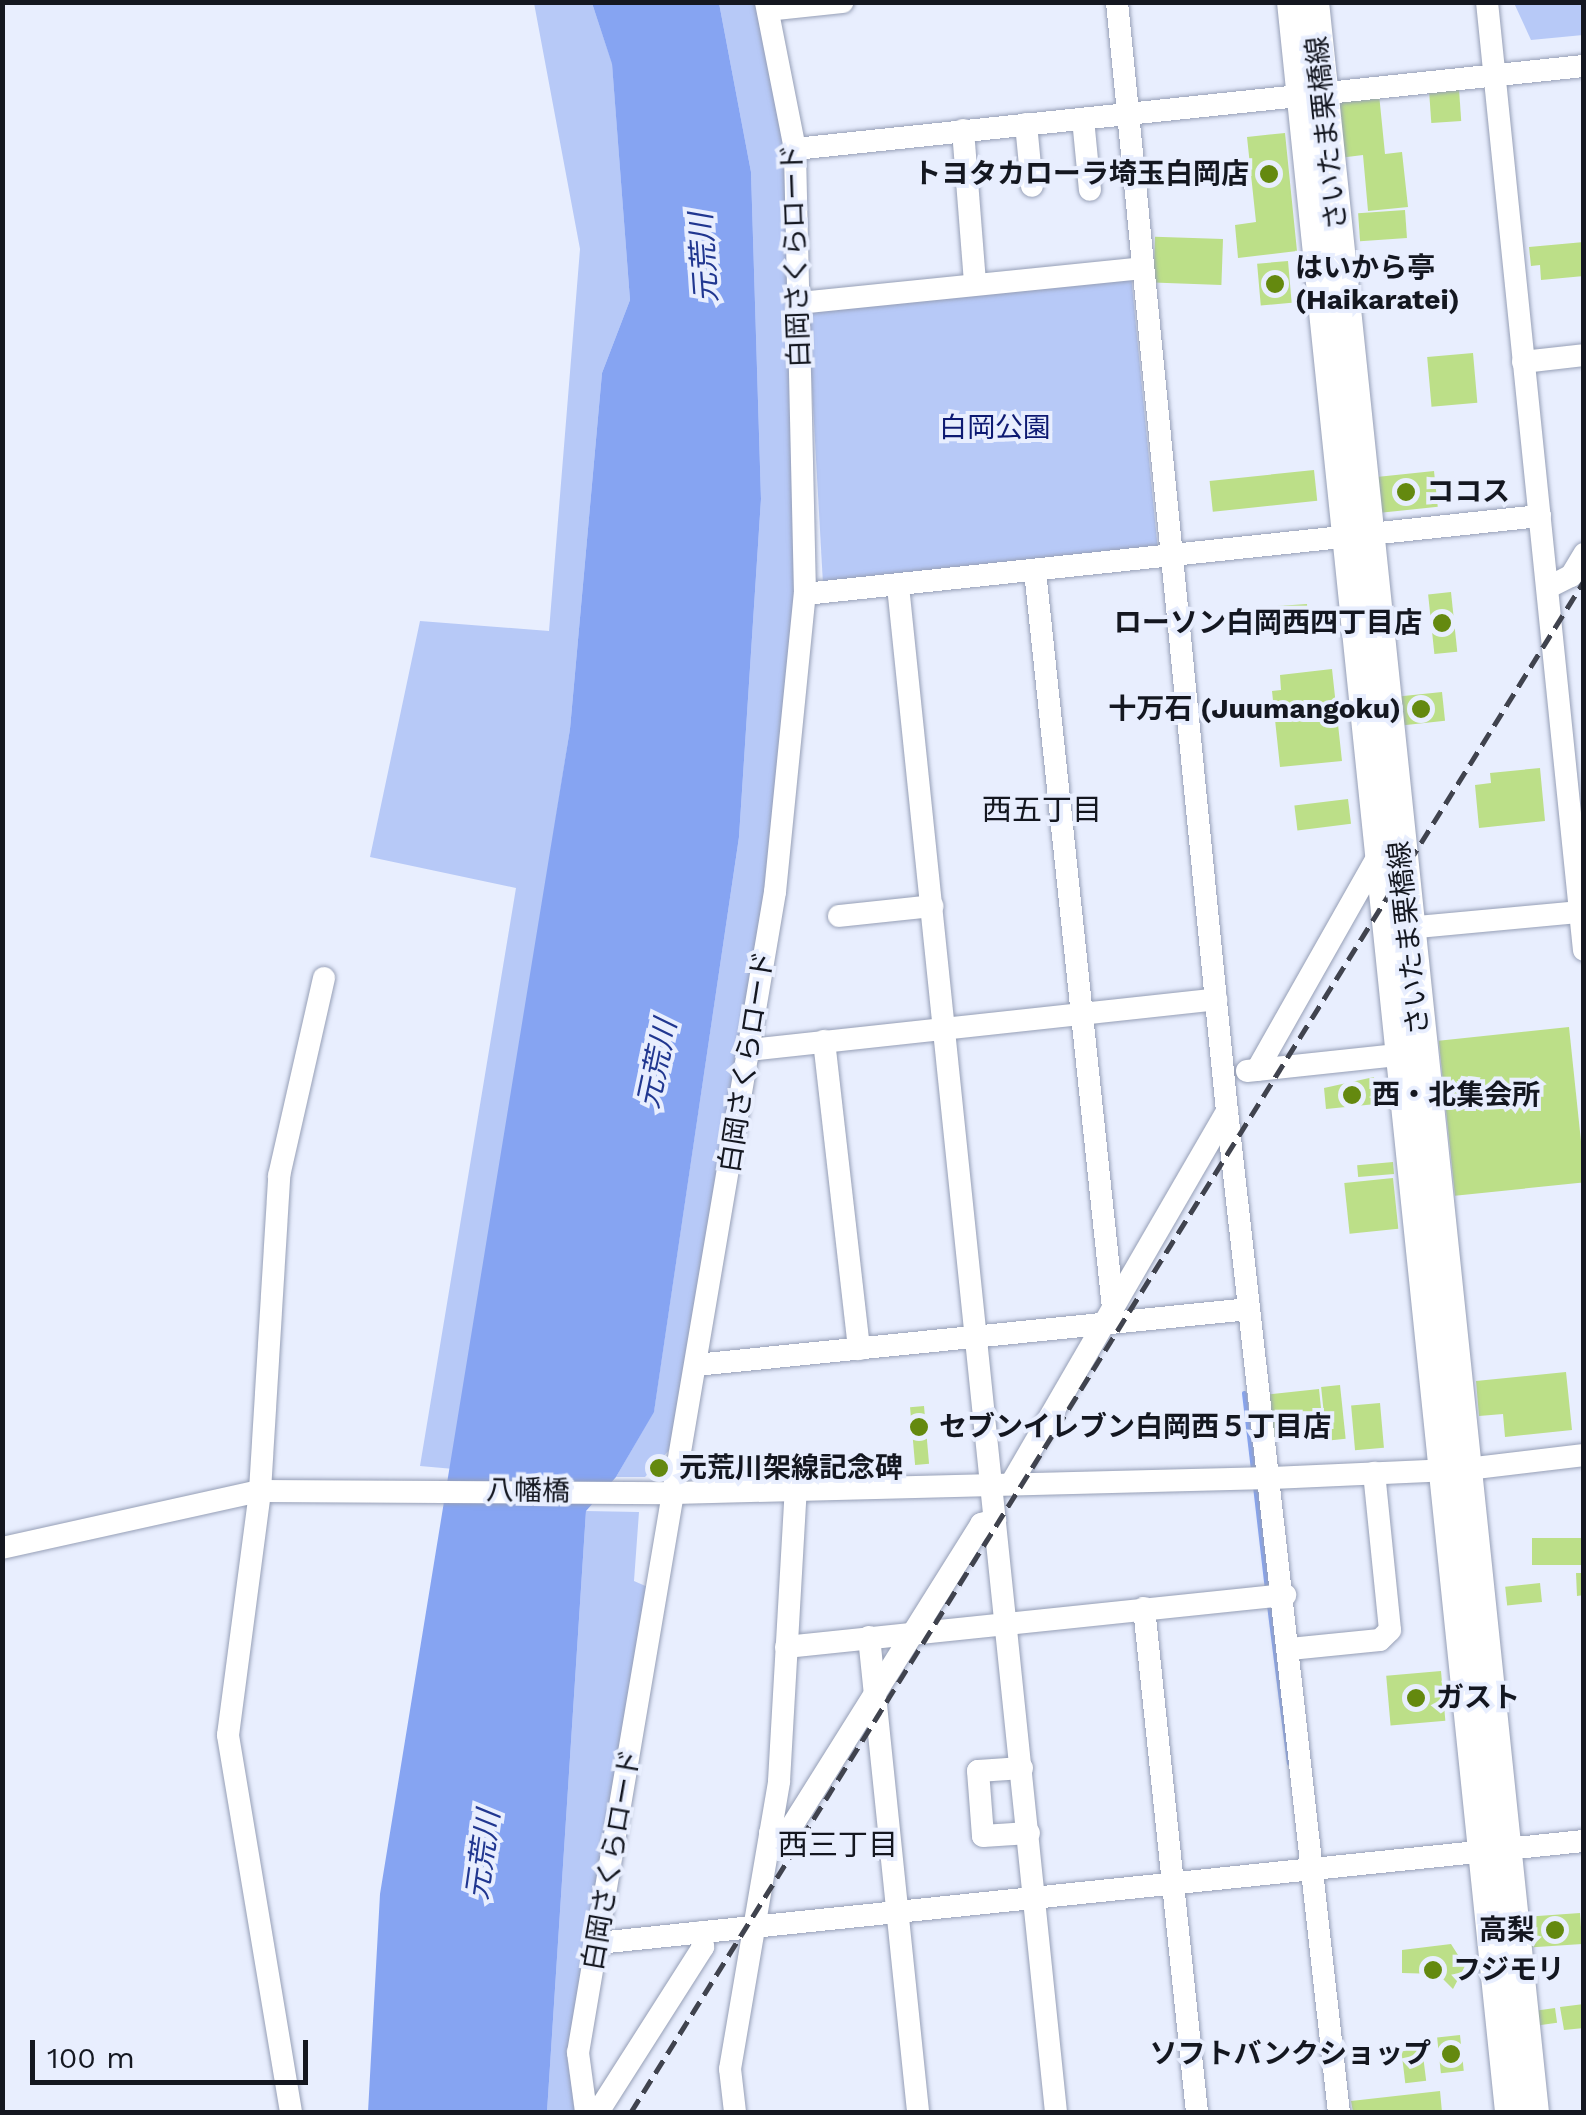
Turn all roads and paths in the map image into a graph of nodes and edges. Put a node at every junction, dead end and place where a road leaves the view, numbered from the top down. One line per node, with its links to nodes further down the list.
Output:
1 (843, 2): 6 (street)
2 (1117, 2): 10 (street)
3 (1292, 2): 9 (main road, さいたま栗橋線)
4 (1314, 2): 9 (main road, さいたま栗橋線)
5 (1487, 2): 8 (street)
6 (767, 6): 14 (street, 白岡さくらロード)
7 (1584, 66): 8 (street)
8 (1494, 76): 9 (street); 21 (street)
9 (1312, 94): 10 (street); 23 (main road, さいたま栗橋線)
10 (1129, 114): 11 (street); 17 (street)
11 (1083, 119): 12 (street); 16 (street)
12 (1026, 124): 13 (street); 15 (street)
13 (964, 130): 14 (street); 18 (street)
14 (795, 149): 19 (street, 白岡さくらロード)
15 (1032, 186)
16 (1090, 190)
17 (1141, 268): 18 (street); 25 (street)
18 (976, 282): 19 (street)
19 (799, 304): 29 (street, 白岡さくらロード)
20 (1584, 355): 21 (street)
21 (1523, 362): 22 (street)
22 (1540, 516): 23 (street); 28 (street)
23 (1358, 533): 25 (street); 31 (main road, さいたま栗橋線); 35 (main road, さいたま栗橋線)
24 (1584, 554): 28 (street)
25 (1174, 557): 26 (street); 38 (street)
26 (1035, 570): 27 (street); 39 (street)
27 (898, 586): 29 (street); 32 (street)
28 (1550, 588): 30 (street)
29 (805, 594): 42 (street, 白岡さくらロード)
30 (1573, 745): 33 (street)
31 (1376, 860): 43 (main road, さいたま栗橋線); 44 (street)
32 (932, 906): 34 (street); 40 (street)
33 (1580, 912): 35 (street); 36 (street)
34 (839, 916)
35 (1407, 928): 53 (main road, さいたま栗橋線)
36 (1584, 950)
37 (324, 978): 58 (street)
38 (1216, 999): 39 (street); 45 (street)
39 (1084, 1014): 40 (street); 48 (street)
40 (945, 1028): 41 (street); 49 (street)
41 (824, 1041): 42 (street); 50 (street)
42 (750, 1050): 51 (street, 白岡さくらロード)
43 (1397, 1055): 44 (street); 53 (main road, さいたま栗橋線)
44 (1257, 1070): 45 (street)
45 (1224, 1074): 46 (street)
46 (1227, 1111): 47 (street); 48 (street)
47 (1249, 1309): 48 (street); 55 (street)
48 (1108, 1317): 49 (street); 56 (street)
49 (978, 1338): 50 (street); 56 (street)
50 (859, 1349): 51 (street)
51 (696, 1365): 59 (street, 白岡さくらロード)
52 (1584, 1455): 53 (street, 八幡橋)
53 (1456, 1468): 54 (street, 八幡橋); 74 (main road, さいたま栗橋線)
54 (1374, 1473): 55 (street, 八幡橋); 68 (street)
55 (1272, 1478): 56 (street, 八幡橋); 62 (street)
56 (1002, 1484): 57 (street, 八幡橋); 60 (street)
57 (796, 1490): 59 (street, 八幡橋); 67 (street)
58 (260, 1491): 59 (street, 八幡橋); 61 (street, 八幡橋); 82 (street)
59 (674, 1494): 81 (street, 白岡さくらロード)
60 (995, 1520): 64 (street); 65 (street)
61 (2, 1548)
62 (1284, 1595): 63 (street); 68 (street)
63 (1144, 1608): 64 (street); 76 (street)
64 (1007, 1623): 65 (street); 70 (street)
65 (912, 1633): 66 (street); 69 (street)
66 (869, 1638): 67 (street); 69 (street)
67 (786, 1647): 71 (street)
68 (1290, 1649): 75 (street)
69 (874, 1694): 71 (street); 78 (street)
70 (1022, 1768): 72 (street); 72 (street)
71 (770, 1833): 79 (street)
72 (1028, 1833): 77 (street)
73 (1584, 1842): 74 (street)
74 (1495, 1851): 75 (street); 90 (main road, さいたま栗橋線); 91 (main road, さいたま栗橋線)
75 (1313, 1870): 76 (street); 89 (street)
76 (1173, 1884): 77 (street); 88 (street)
77 (1035, 1898): 78 (street); 87 (street)
78 (897, 1912): 79 (street); 86 (street)
79 (756, 1927): 80 (street); 85 (street)
80 (700, 1932): 81 (street); 84 (street)
81 (598, 1944): 83 (street, 白岡さくらロード)
82 (292, 2112)
83 (586, 2112)
84 (598, 2112)
85 (735, 2112)
86 (918, 2112)
87 (1056, 2112)
88 (1197, 2112)
89 (1339, 2112)
90 (1510, 2112)
91 (1534, 2112)

